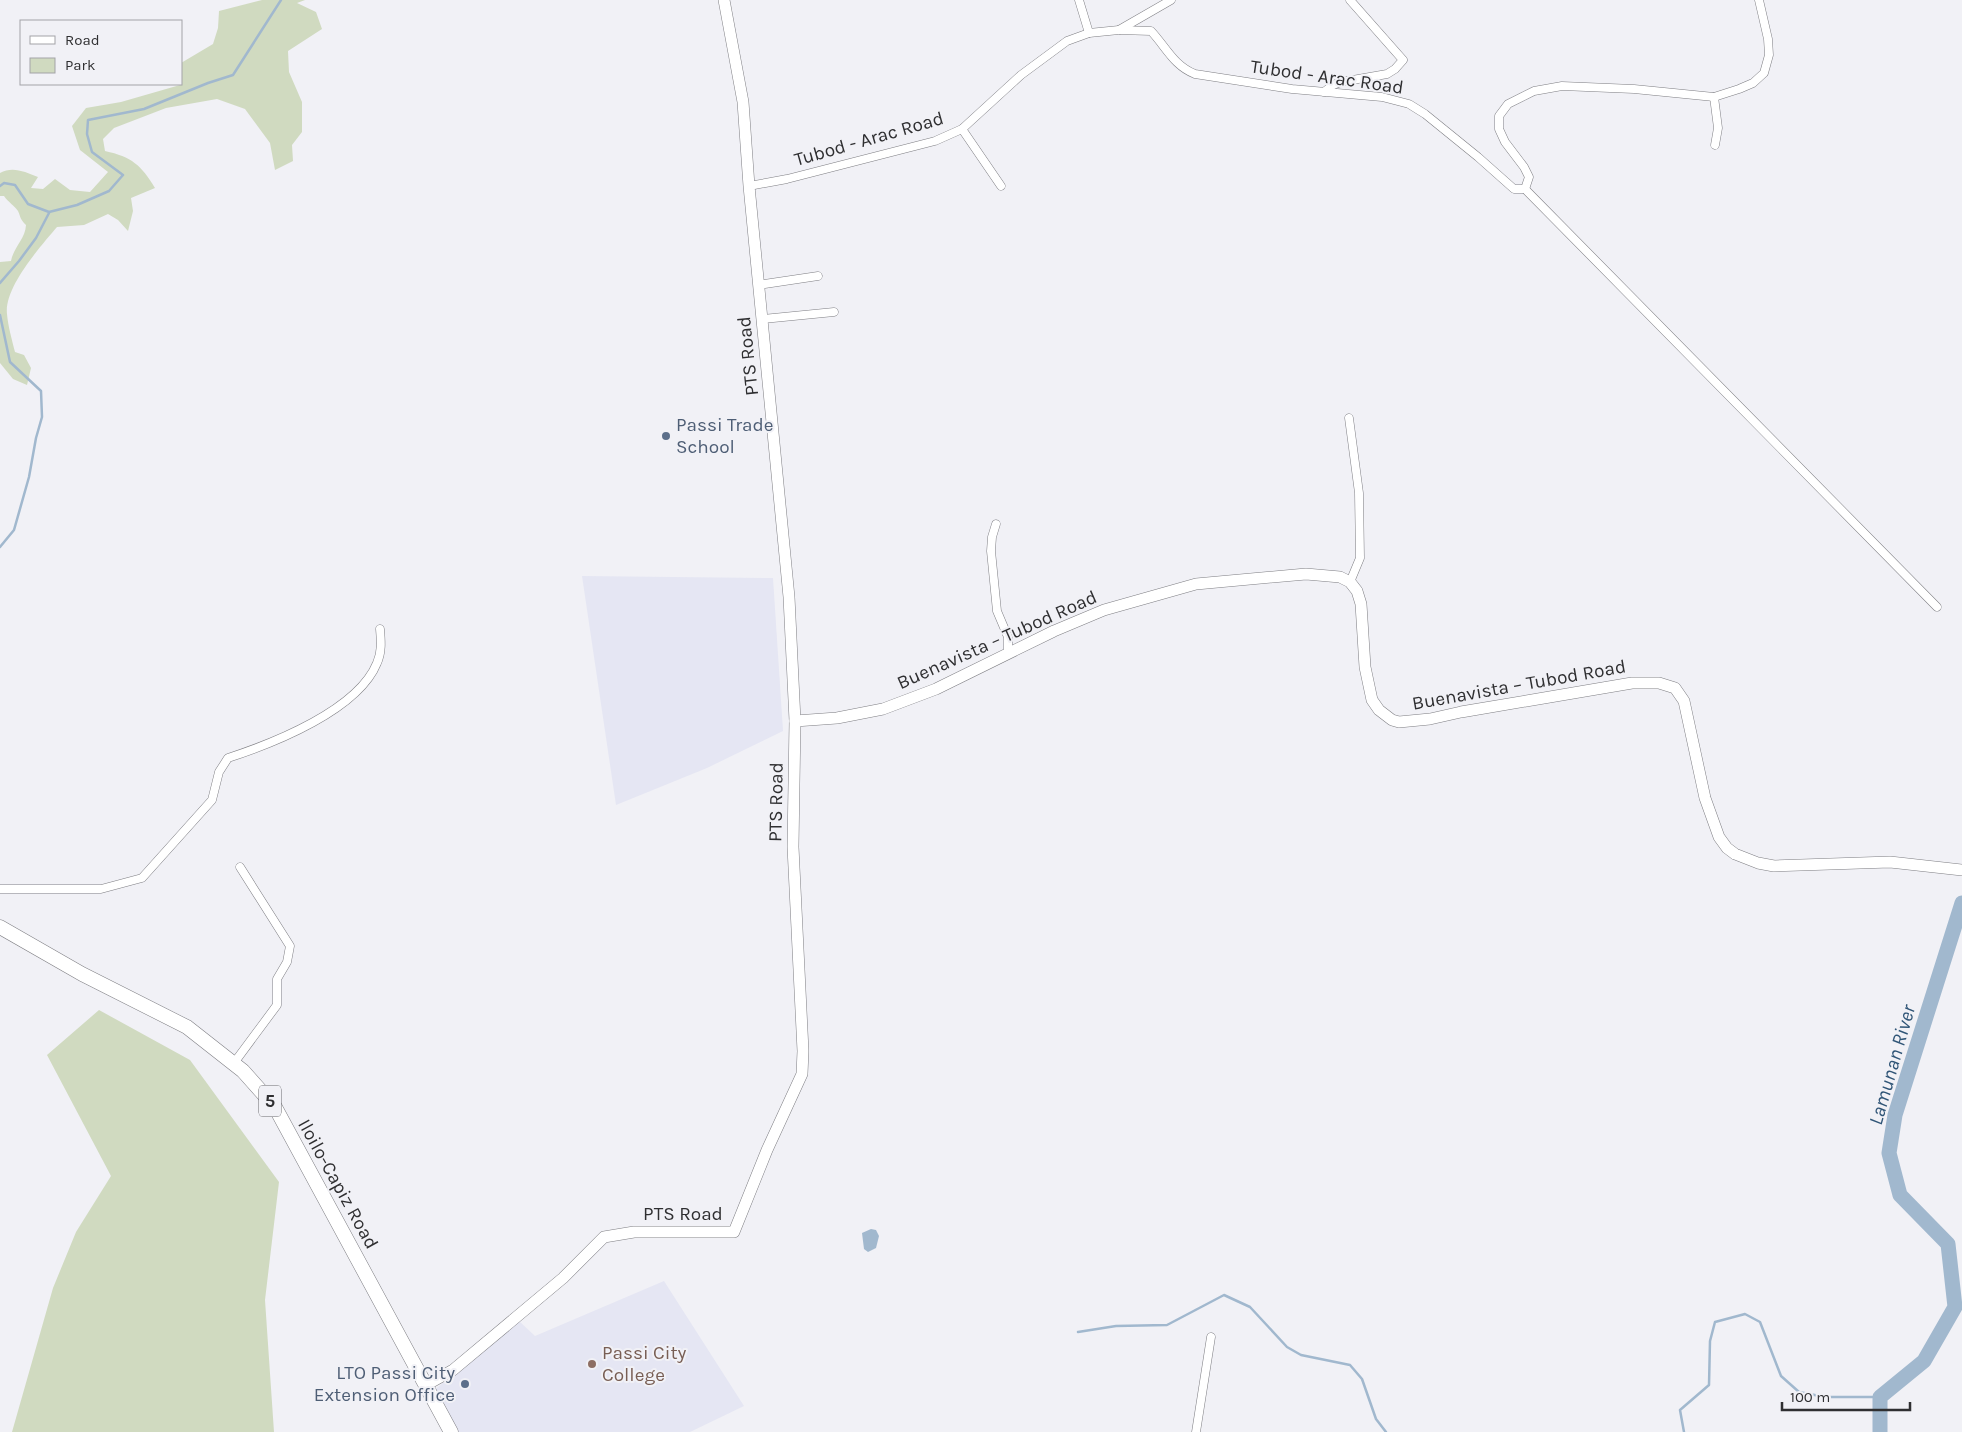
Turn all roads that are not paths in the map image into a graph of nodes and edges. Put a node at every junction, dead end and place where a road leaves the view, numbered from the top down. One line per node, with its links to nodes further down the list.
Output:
1 (724, 0): 12 (main road, PTS Road)
2 (1079, 0): 7 (street)
3 (1171, 0): 6 (street)
4 (1350, 0): 8 (street)
5 (1760, 0): 9 (street)
6 (1119, 30): 7 (street, Tubod - Arac Road); 8 (street, Tubod - Arac Road)
7 (1089, 33): 10 (street, Tubod - Arac Road)
8 (1324, 92): 14 (street, Tubod - Arac Road)
9 (1714, 97): 11 (street); 14 (street)
10 (962, 129): 12 (street, Tubod - Arac Road); 13 (street)
11 (1715, 145)
12 (749, 186): 16 (main road, PTS Road)
13 (1001, 186)
14 (1525, 189): 22 (street)
15 (818, 276): 16 (street)
16 (758, 285): 18 (main road, PTS Road)
17 (834, 312): 18 (street)
18 (763, 319): 25 (main road, PTS Road)
19 (1349, 418): 21 (street)
20 (996, 524): 24 (street)
21 (1350, 582): 24 (main road, Buenavista – Tubod Road); 27 (main road, Buenavista – Tubod Road)
22 (1937, 607)
23 (380, 629): 28 (street)
24 (1008, 653): 25 (main road, Buenavista – Tubod Road)
25 (795, 721): 32 (main road, PTS Road)
26 (240, 867): 30 (street)
27 (1962, 870)
28 (0, 889)
29 (0, 927): 30 (highway, Iloilo-Capiz Road / 5)
30 (234, 1063): 32 (highway, Iloilo-Capiz Road / 5)
31 (1211, 1337): 34 (street)
32 (426, 1385): 33 (highway, 5)
33 (451, 1432)
34 (1196, 1432)

